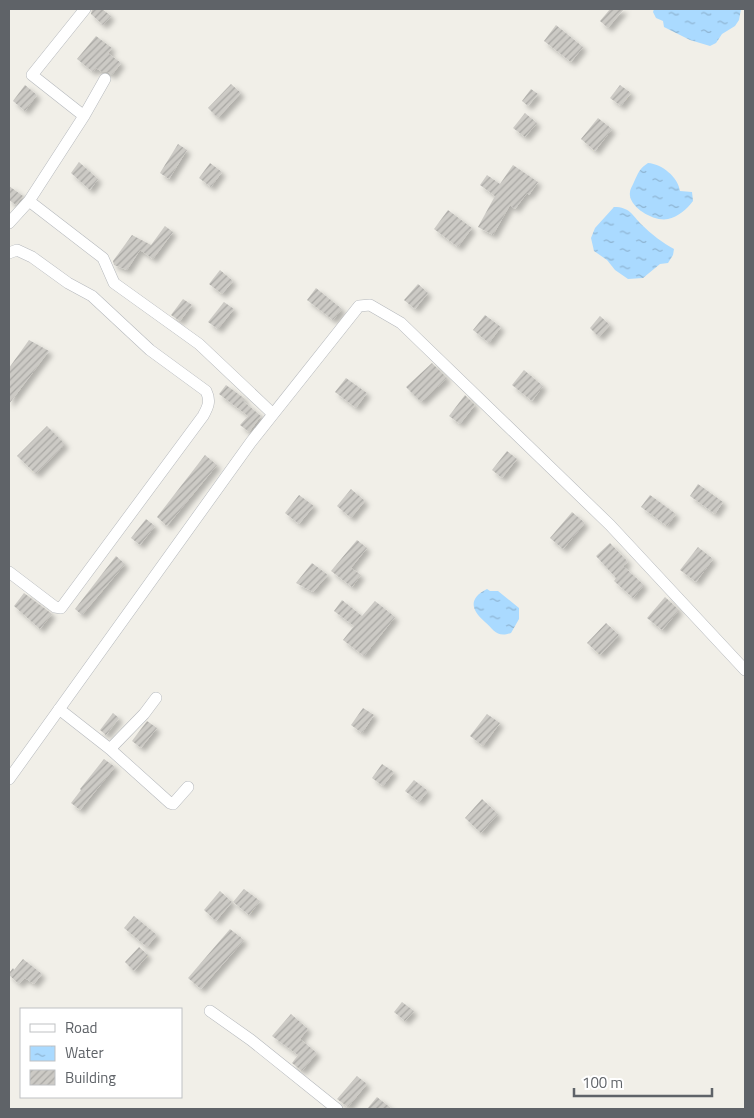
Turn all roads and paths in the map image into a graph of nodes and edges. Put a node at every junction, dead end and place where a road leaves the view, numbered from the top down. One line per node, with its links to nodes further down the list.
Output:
1 (86, 9): 3 (street)
2 (105, 79): 3 (street)
3 (84, 116): 4 (street)
4 (29, 201): 5 (street); 7 (street)
5 (9, 223)
6 (9, 253): 8 (street)
7 (273, 414): 9 (street); 11 (street)
8 (9, 572)
9 (745, 670)
10 (156, 698): 12 (street)
11 (59, 709): 12 (street); 13 (street)
12 (110, 749): 14 (street)
13 (9, 778)
14 (188, 787)
15 (210, 1012): 16 (street)
16 (337, 1109)

